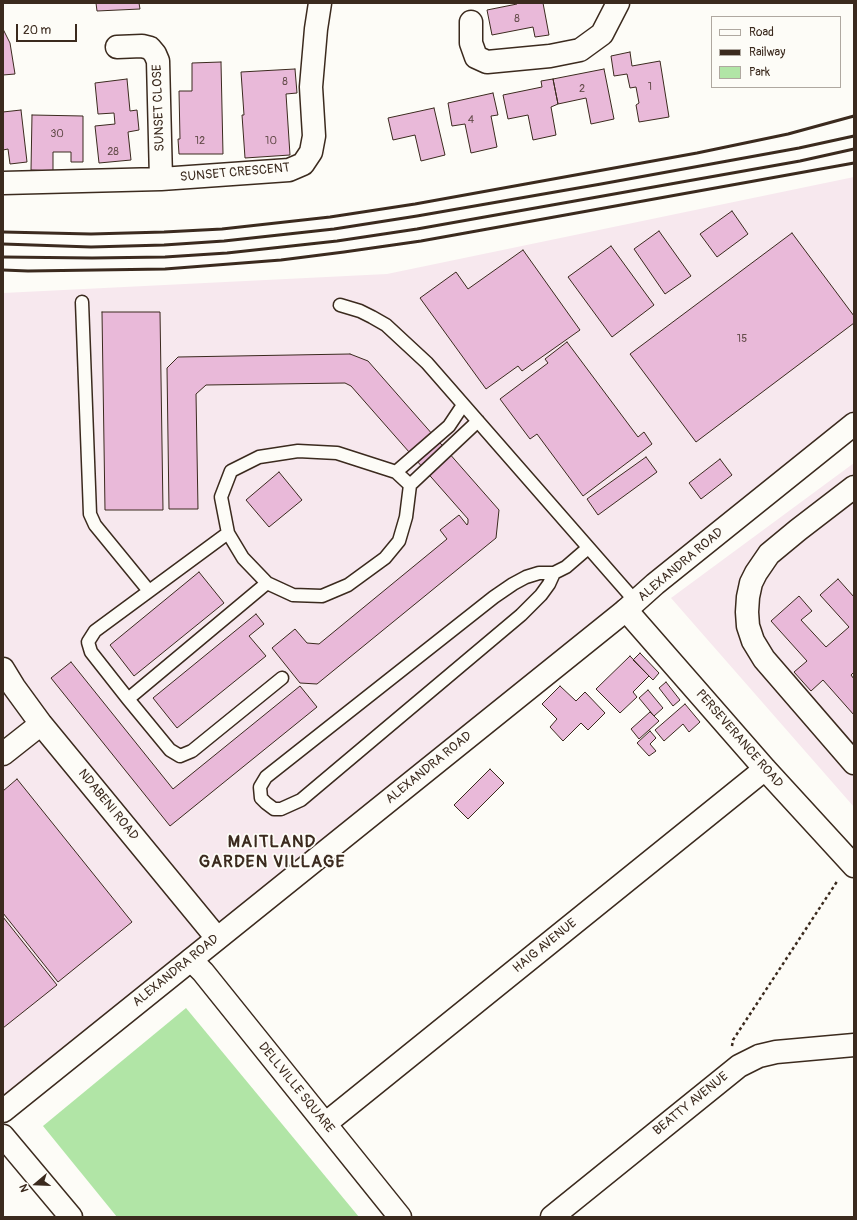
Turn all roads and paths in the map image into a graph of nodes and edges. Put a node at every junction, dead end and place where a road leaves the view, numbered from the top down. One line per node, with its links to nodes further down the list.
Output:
1 (320, 3): 5 (street, SUNSET CRESCENT)
2 (618, 3): 3 (street)
3 (472, 22)
4 (117, 47): 5 (street, SUNSET CLOSE)
5 (161, 180): 6 (street, SUNSET CRESCENT)
6 (3, 183)
7 (82, 302): 19 (lane)
8 (340, 305): 9 (lane)
9 (463, 404): 10 (lane); 12 (lane)
10 (478, 421): 13 (lane); 16 (lane)
11 (854, 424): 20 (street, ALEXANDRA ROAD)
12 (396, 472): 13 (lane); 15 (lane)
13 (410, 486): 18 (lane)
14 (854, 486): 26 (street)
15 (228, 533): 18 (lane); 19 (lane)
16 (588, 548): 17 (lane); 20 (lane)
17 (554, 573): 17 (lane)
18 (267, 583): 23 (lane)
19 (149, 591): 23 (lane)
20 (631, 606): 27 (street, PERSEVERANCE ROAD); 29 (street, ALEXANDRA ROAD)
21 (3, 669): 24 (street, NDABENI ROAD)
22 (282, 678): 23 (lane)
23 (128, 699)
24 (41, 724): 25 (street); 29 (street, NDABENI ROAD)
25 (3, 754)
26 (854, 763)
27 (766, 769): 28 (street, PERSEVERANCE ROAD); 34 (street, HAIG AVENUE)
28 (853, 865): 32 (path)
29 (217, 938): 30 (street, ALEXANDRA ROAD)
30 (191, 960): 33 (street, ALEXANDRA ROAD); 34 (street, DELLVILLE SQUARE)
31 (854, 1045): 32 (street, BEATTY AVENUE)
32 (739, 1066): 38 (street, BEATTY AVENUE)
33 (3, 1111)
34 (325, 1124): 37 (street, DELLVILLE SQUARE)
35 (3, 1136): 36 (street)
36 (71, 1217)
37 (400, 1217)
38 (552, 1217)

